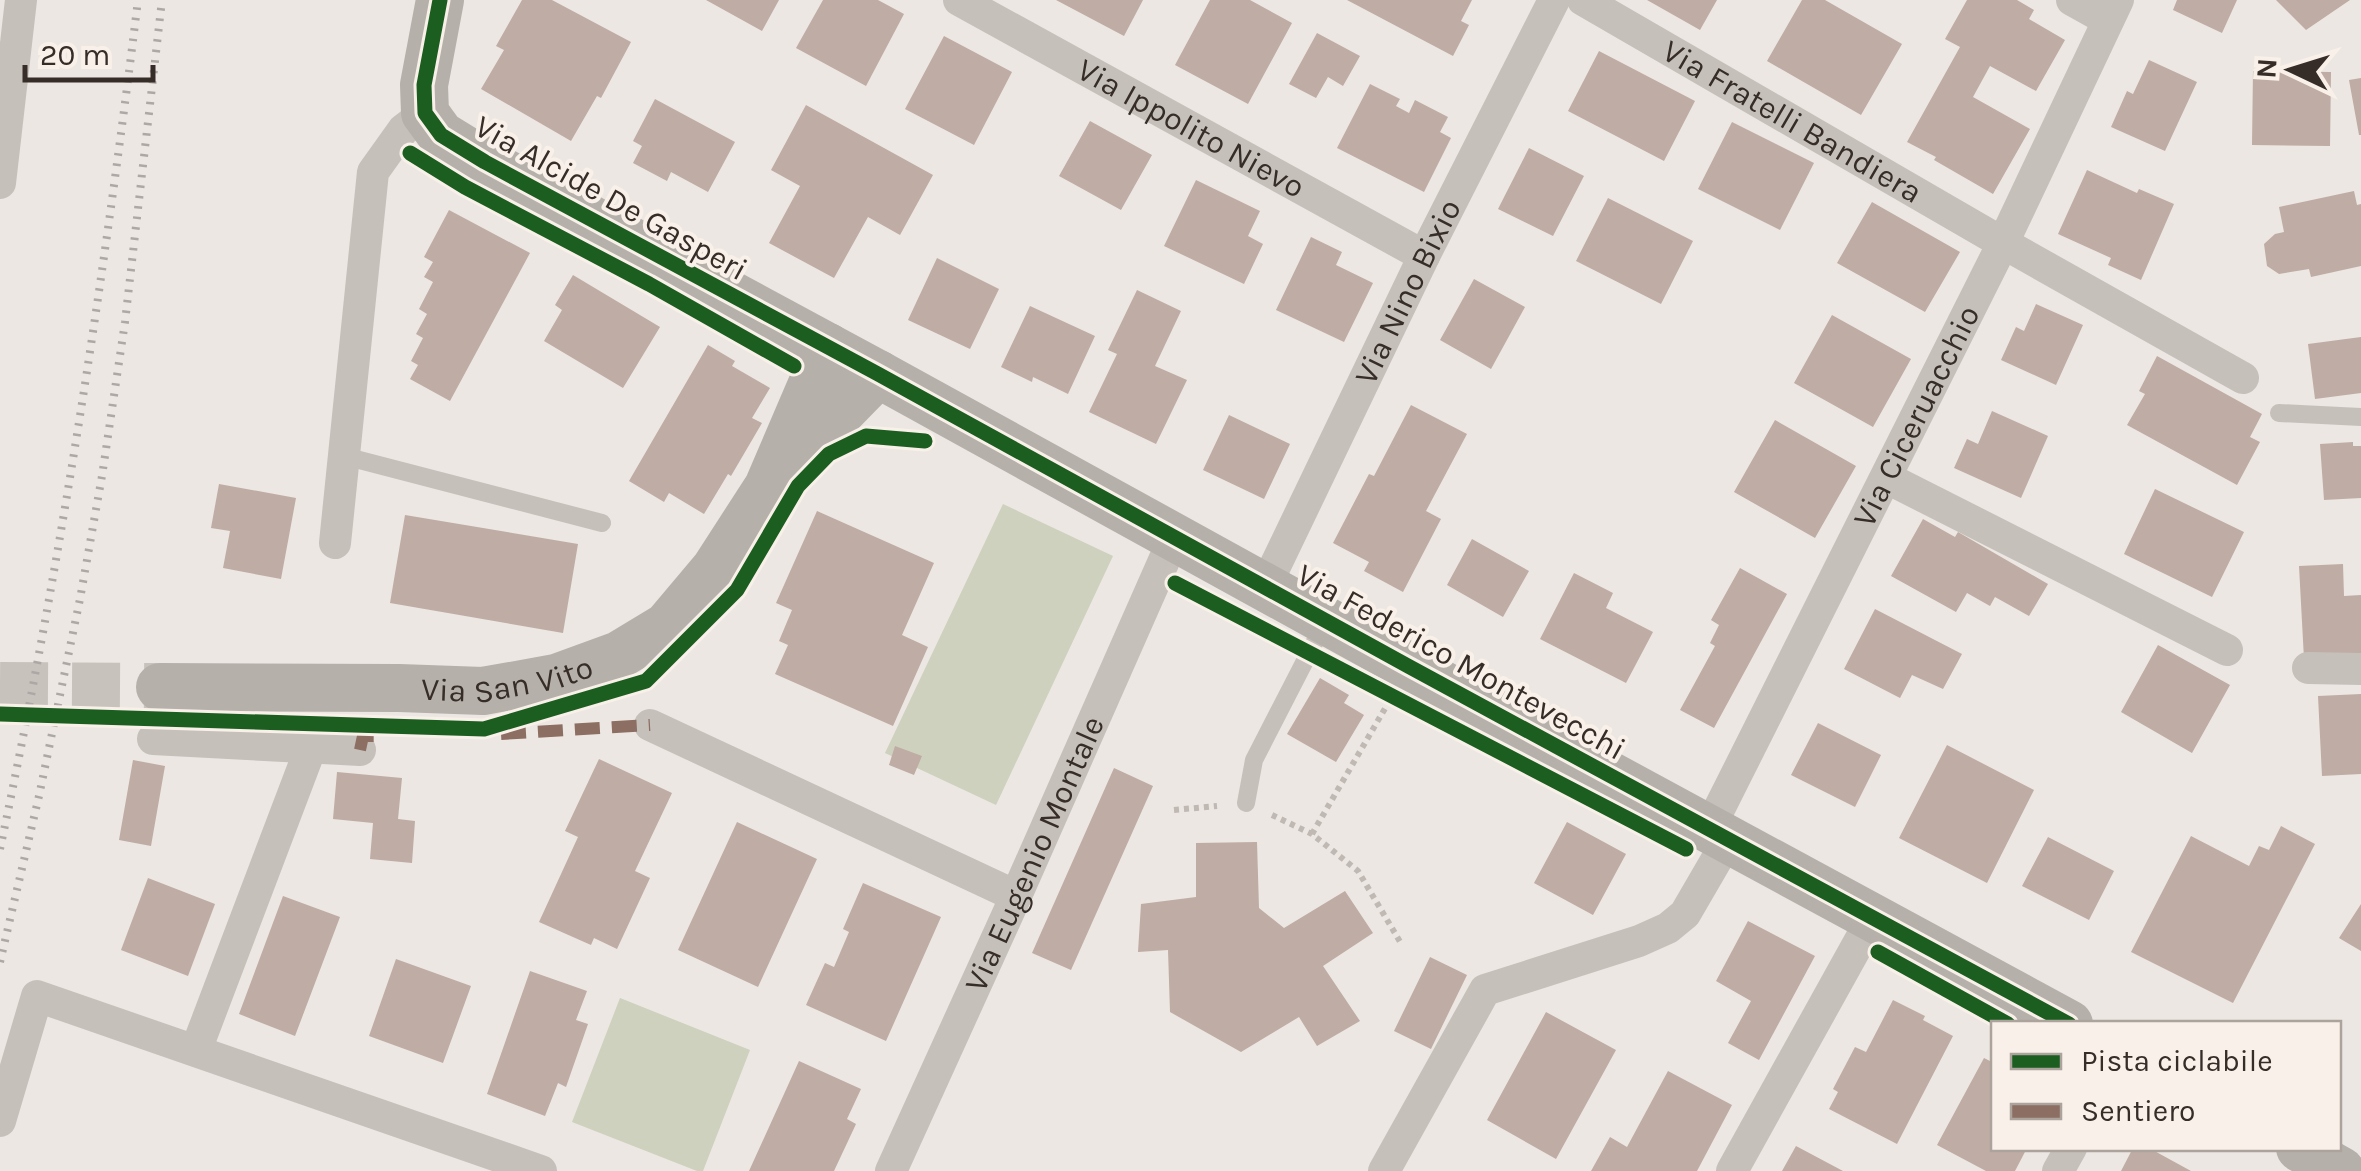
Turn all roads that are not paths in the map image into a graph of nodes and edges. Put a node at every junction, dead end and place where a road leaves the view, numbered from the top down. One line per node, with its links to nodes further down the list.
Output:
1 (440, 0): 8 (street)
2 (959, 0): 11 (street, Via Ippolito Nievo)
3 (1554, 0): 11 (street, Via Nino Bixio)
4 (1583, 0): 10 (street, Via Fratelli Bandiera)
5 (2072, 0): 6 (street)
6 (2113, 10): 10 (street, Via Ciceruacchio)
7 (13, 13): 9 (street)
8 (425, 113): 12 (street, Via Alcide De Gasperi); 17 (street)
9 (0, 184)
10 (2003, 243): 14 (street, Via Fratelli Bandiera); 18 (street, Via Ciceruacchio)
11 (1424, 256): 23 (street, Via Nino Bixio)
12 (828, 347): 13 (street, Via Federico Montevecchi); 19 (street, Via San Vito)
13 (878, 374): 19 (street, Via San Vito); 21 (street, Via Federico Montevecchi)
14 (2243, 378)
15 (2279, 413): 16 (lane)
16 (2361, 417)
17 (344, 456): 20 (lane); 22 (street)
18 (1887, 478): 25 (street); 34 (street, Via Ciceruacchio)
19 (768, 487): 28 (street, Via San Vito)
20 (602, 523)
21 (1174, 538): 23 (street, Via Federico Montevecchi); 35 (street, Via Eugenio Montale)
22 (334, 544)
23 (1265, 587): 24 (street, Via Federico Montevecchi)
24 (1326, 621): 33 (lane); 34 (street, Via Federico Montevecchi)
25 (2227, 650)
26 (2308, 668): 27 (street)
27 (2361, 669)
28 (160, 687)
29 (650, 725): 35 (street)
30 (153, 739): 31 (street)
31 (311, 747): 32 (street); 38 (street)
32 (360, 750)
33 (1246, 803)
34 (1719, 834): 36 (street, Via Federico Montevecchi); 43 (street, Via Ciceruacchio)
35 (1016, 896): 42 (street, Via Eugenio Montale)
36 (1873, 917): 37 (street, Via Federico Montevecchi); 44 (street)
37 (2063, 1021)
38 (196, 1050): 39 (street); 41 (street)
39 (0, 1121)
40 (2305, 1151): 45 (street)
41 (541, 1171)
42 (891, 1171)
43 (1384, 1171)
44 (1732, 1171)
45 (2341, 1171)

